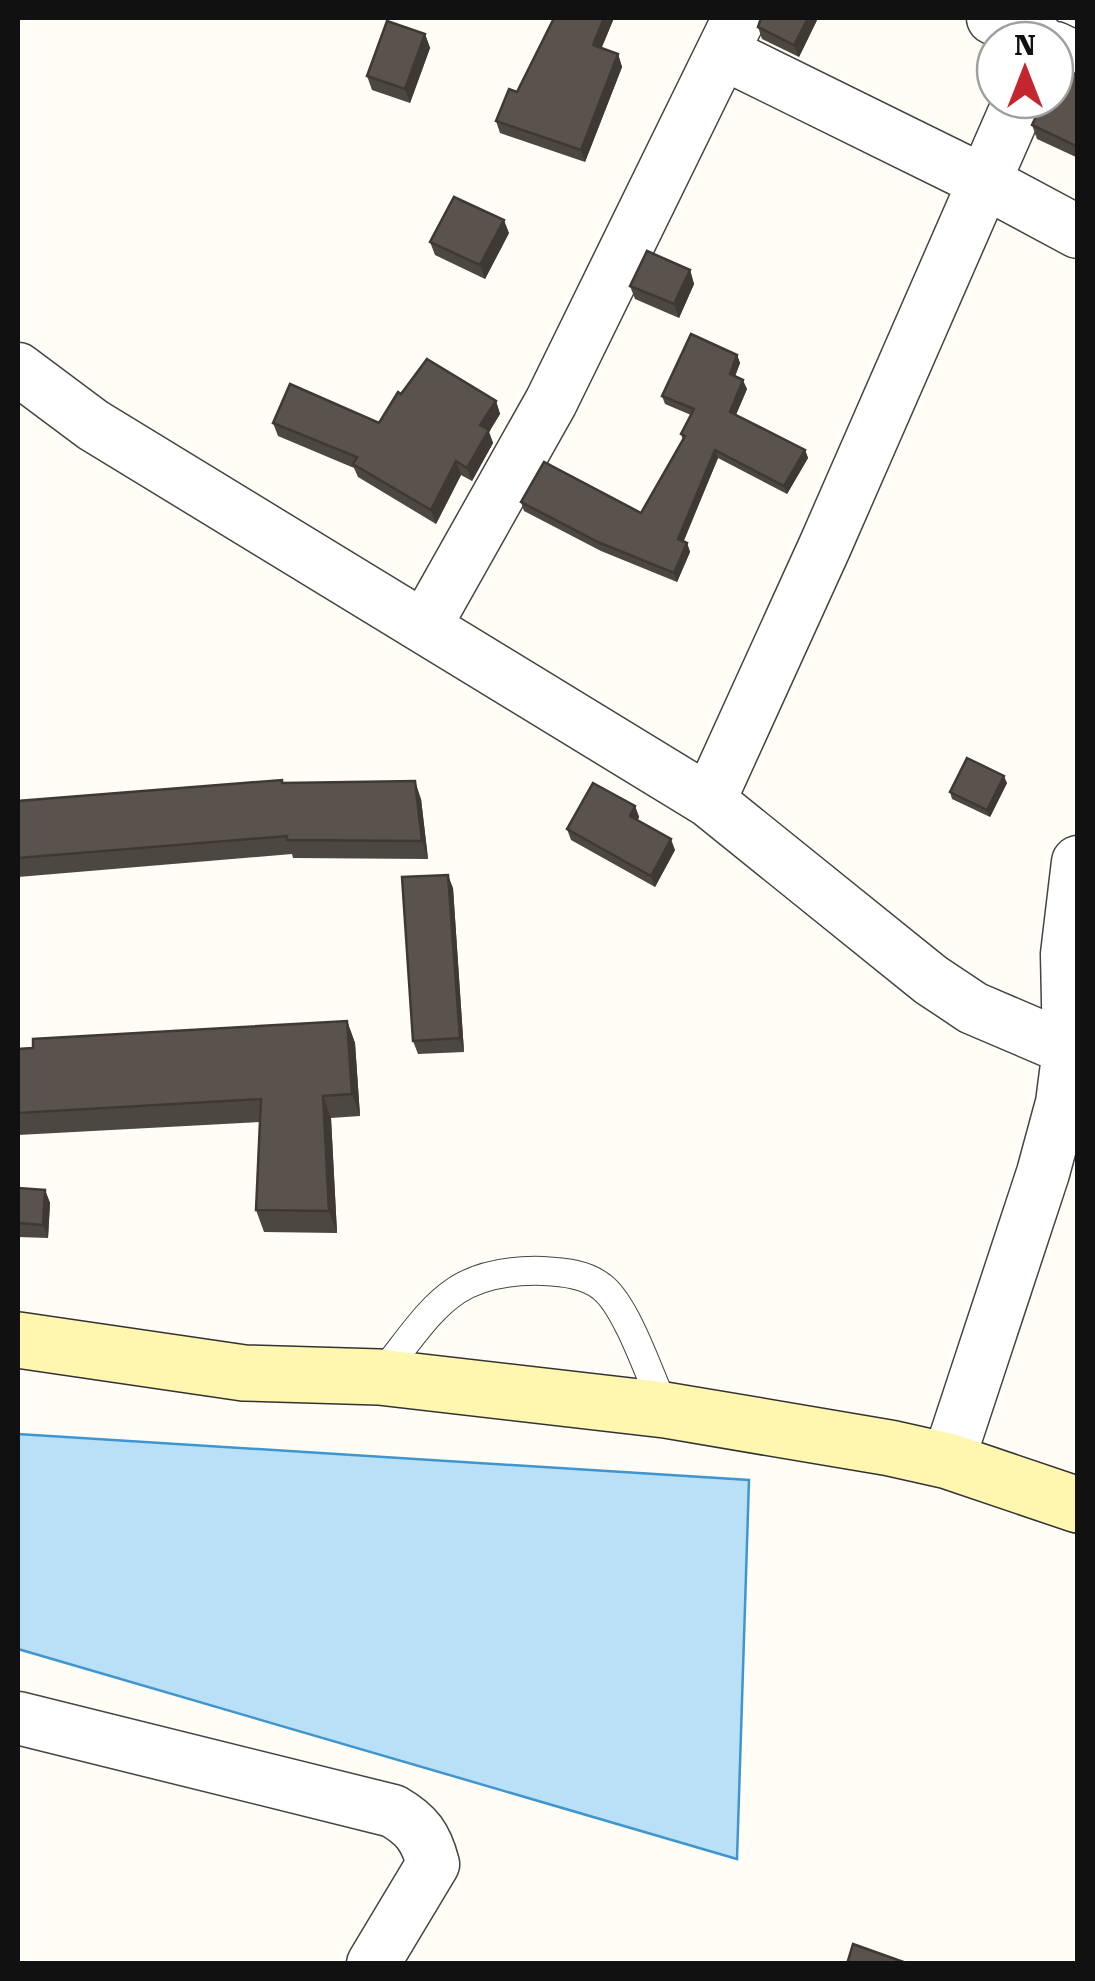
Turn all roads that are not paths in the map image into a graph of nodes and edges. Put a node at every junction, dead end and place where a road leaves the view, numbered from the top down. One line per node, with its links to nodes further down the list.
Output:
1 (731, 35): 3 (street); 6 (street)
2 (1011, 120): 3 (street)
3 (983, 181): 4 (street); 7 (street)
4 (1078, 232)
5 (18, 369): 6 (street)
6 (426, 626): 7 (street)
7 (708, 801): 9 (street)
8 (1078, 862): 9 (street)
9 (1069, 1049): 13 (street)
10 (18, 1340): 11 (main road)
11 (379, 1377): 12 (main road); 12 (lane)
12 (665, 1410): 13 (main road)
13 (948, 1461): 14 (main road)
14 (1078, 1504)
15 (18, 1718): 16 (street)
16 (372, 1964)

